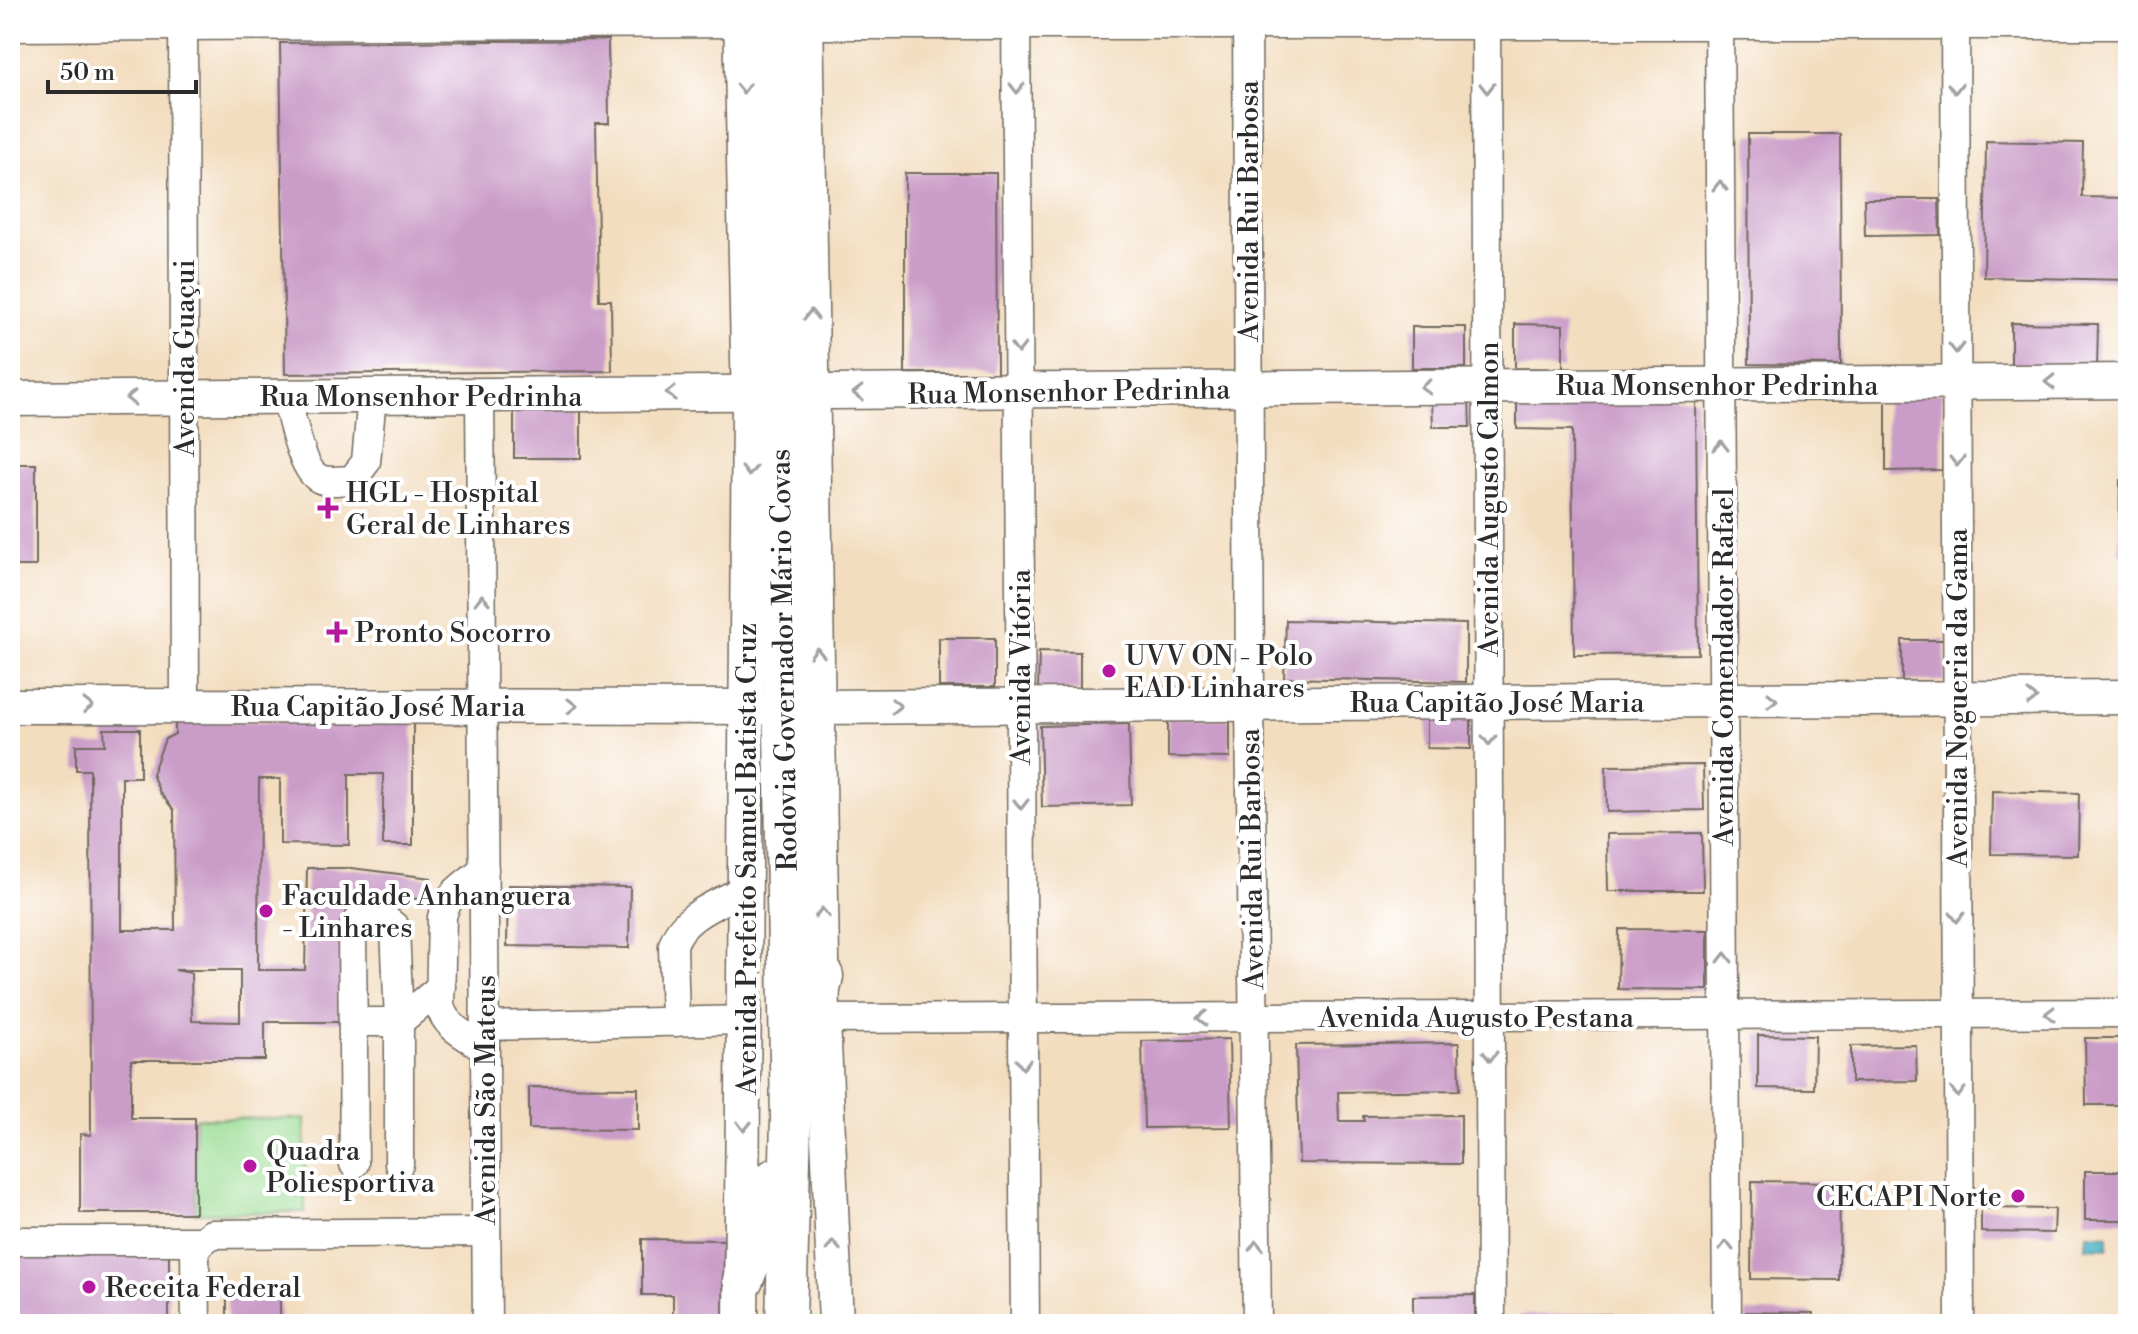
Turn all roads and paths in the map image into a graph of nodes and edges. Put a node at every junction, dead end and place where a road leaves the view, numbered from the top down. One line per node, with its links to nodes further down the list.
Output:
1 (773, 16): 2 (street); 3 (street); 11 (highway, Rodovia Governador Mário Covas); 12 (main road, one-way to 12); 19 (main road, one-way to 1)
2 (479, 17): 8 (street)
3 (1016, 17): 4 (street); 18 (street, Avenida Vitória, one-way to 18)
4 (1247, 17): 5 (street); 17 (street, Avenida Rui Barbosa)
5 (1486, 17): 6 (street); 16 (street, Avenida Augusto Calmon, one-way to 16)
6 (1719, 17): 7 (street); 15 (street, Avenida Comendador Rafael, one-way to 6)
7 (1955, 17): 9 (street); 14 (street, Avenida Nogueria da Gama, one-way to 14)
8 (183, 18): 10 (street); 23 (street, Avenida Guaçui)
9 (2128, 25)
10 (10, 27)
11 (772, 93): 12 (highway); 19 (highway, Rodovia Governador Mário Covas)
12 (746, 194): 19 (main road)
13 (2128, 381): 14 (main road, Rua Monsenhor Pedrinha, one-way to 14)
14 (1957, 383): 15 (main road, Rua Monsenhor Pedrinha); 26 (street, Avenida Nogueria da Gama, one-way to 26)
15 (1721, 385): 16 (main road, Rua Monsenhor Pedrinha); 27 (street, Avenida Comendador Rafael, one-way to 15)
16 (1488, 387): 17 (main road, Rua Monsenhor Pedrinha, one-way to 17); 28 (street, Avenida Augusto Calmon)
17 (1249, 389): 18 (main road, Rua Monsenhor Pedrinha); 29 (street, Avenida Rui Barbosa)
18 (1019, 391): 19 (main road, Rua Monsenhor Pedrinha, one-way to 19); 30 (street, Avenida Vitória)
19 (780, 393): 20 (main road, Rua Monsenhor Pedrinha, one-way to 20); 34 (highway, Rodovia Governador Mário Covas)
20 (480, 395): 21 (main road, Rua Monsenhor Pedrinha); 33 (street, Avenida São Mateus, one-way to 20)
21 (372, 396): 22 (main road, Rua Monsenhor Pedrinha); 22 (street)
22 (286, 397): 23 (main road, Rua Monsenhor Pedrinha)
23 (184, 398): 24 (main road, Rua Monsenhor Pedrinha, one-way to 24); 32 (street, Avenida Guaçui)
24 (10, 399)
25 (2128, 697): 26 (main road, Rua Capitão José Maria, one-way to 25)
26 (1957, 698): 27 (main road, Rua Capitão José Maria, one-way to 26); 40 (street, Avenida Nogueria da Gama, one-way to 40)
27 (1723, 700): 28 (main road, Rua Capitão José Maria); 41 (street, Avenida Comendador Rafael, one-way to 27)
28 (1489, 702): 29 (main road, Rua Capitão José Maria); 42 (street, Avenida Augusto Calmon, one-way to 42)
29 (1250, 703): 30 (main road, Rua Capitão José Maria); 43 (street, Avenida Rui Barbosa)
30 (1020, 705): 34 (main road, Rua Capitão José Maria, one-way to 30); 45 (street, Avenida Vitória, one-way to 45)
31 (10, 706): 32 (main road, Rua Capitão José Maria, one-way to 32)
32 (185, 706): 33 (main road, Rua Capitão José Maria)
33 (483, 706): 34 (main road, Rua Capitão José Maria, one-way to 34); 35 (street, Avenida São Mateus)
34 (782, 706): 36 (main road, Avenida Prefeito Samuel Batista Cruz); 37 (main road, one-way to 34); 51 (highway, Rodovia Governador Mário Covas)
35 (484, 869): 38 (street); 50 (street, Avenida São Mateus)
36 (745, 889): 46 (main road, Avenida Prefeito Samuel Batista Cruz); 49 (street)
37 (823, 976): 44 (main road); 54 (highway)
38 (441, 987): 48 (street); 50 (street)
39 (2128, 1013): 40 (street, Avenida Augusto Pestana, one-way to 40)
40 (1957, 1014): 41 (street, Avenida Augusto Pestana); 68 (street, Avenida Nogueria da Gama, one-way to 68)
41 (1725, 1015): 42 (street, Avenida Augusto Pestana); 67 (street, Avenida Comendador Rafael, one-way to 41)
42 (1490, 1017): 43 (street, Avenida Augusto Pestana); 66 (street, Avenida Augusto Calmon, one-way to 66)
43 (1253, 1018): 45 (street, Avenida Augusto Pestana, one-way to 45); 65 (street, Avenida Rui Barbosa, one-way to 43)
44 (823, 1019): 45 (street, Avenida Augusto Pestana); 63 (main road, one-way to 44)
45 (1022, 1019): 64 (street, Avenida Vitória, one-way to 64)
46 (745, 1020): 49 (street); 58 (main road, Avenida Prefeito Samuel Batista Cruz, one-way to 58)
47 (353, 1022): 48 (street); 48 (street); 52 (street)
48 (399, 1022): 53 (street)
49 (675, 1022): 50 (street)
50 (485, 1037): 55 (street, Avenida São Mateus)
51 (791, 1118): 54 (highway, Rodovia Governador Mário Covas); 58 (highway)
52 (354, 1164)
53 (399, 1164)
54 (791, 1183): 59 (highway, Rodovia Governador Mário Covas)
55 (486, 1232): 57 (street); 61 (street, Avenida São Mateus)
56 (10, 1241): 57 (street)
57 (199, 1246): 60 (street)
58 (743, 1280): 62 (main road, Avenida Prefeito Samuel Batista Cruz)
59 (786, 1317)
60 (196, 1324)
61 (487, 1324)
62 (741, 1324)
63 (836, 1324)
64 (1025, 1324)
65 (1257, 1324)
66 (1491, 1324)
67 (1727, 1324)
68 (1960, 1324)

